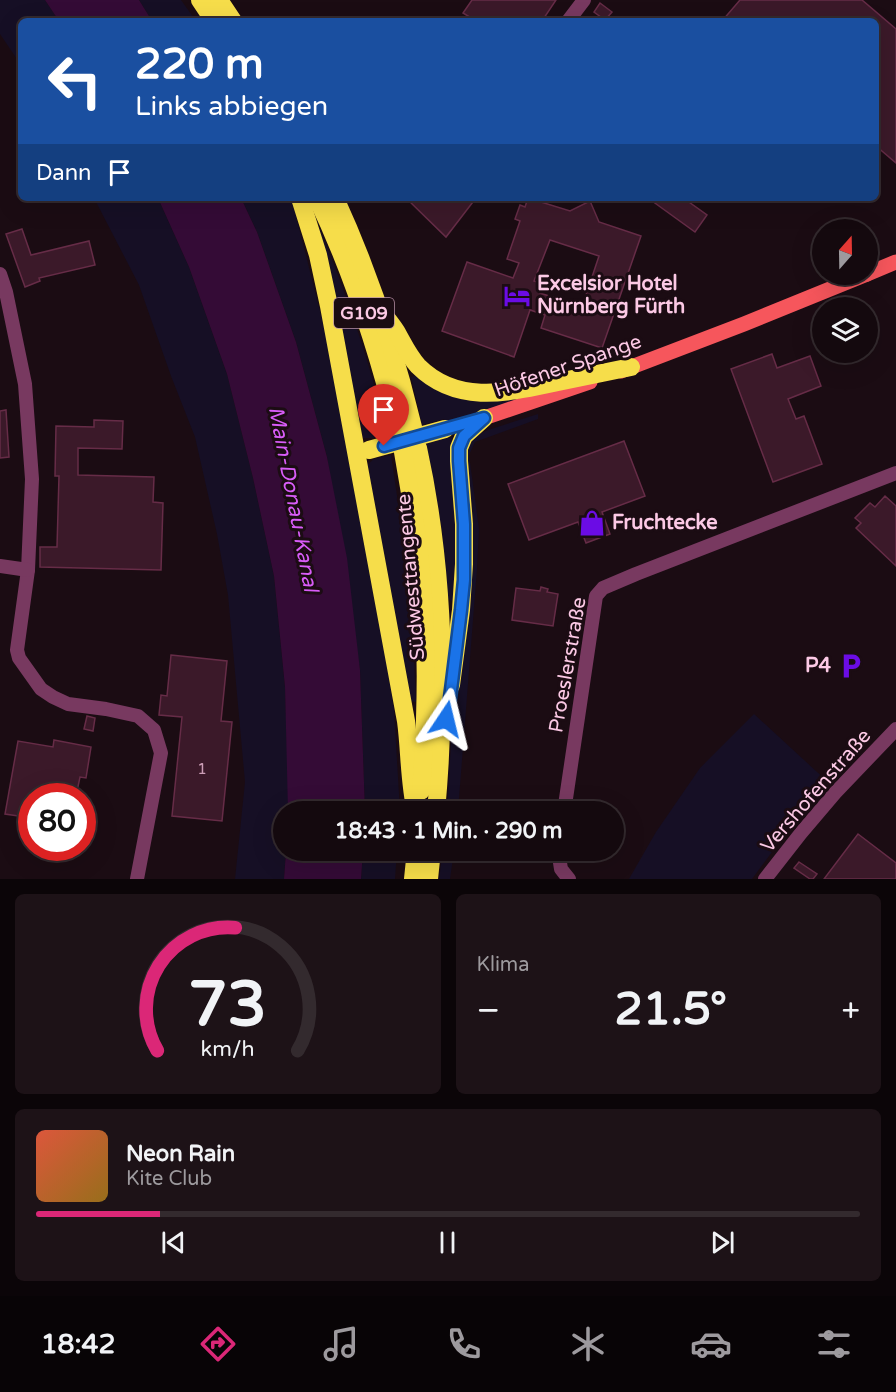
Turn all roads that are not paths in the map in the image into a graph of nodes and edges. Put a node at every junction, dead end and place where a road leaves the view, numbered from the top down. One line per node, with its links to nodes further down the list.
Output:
1 (200, 0): 4 (highway)
2 (219, 0): 5 (highway)
3 (584, 0): 6 (street)
4 (212, 18)
5 (231, 18)
6 (570, 18)
7 (301, 201): 17 (highway)
8 (318, 201): 14 (highway, G109)
9 (336, 201): 14 (highway, G109)
10 (896, 262): 11 (main road, Höfener Spange)
11 (878, 269)
12 (0, 274): 20 (street)
13 (841, 285): 15 (main road, Höfener Spange)
14 (380, 309): 15 (highway)
15 (631, 367): 16 (main road, Höfener Spange)
16 (484, 418): 17 (highway, bridge); 22 (highway)
17 (362, 451): 23 (highway)
18 (896, 473): 26 (street, Proeslerstraße)
19 (0, 566): 20 (street)
20 (28, 570): 30 (street)
21 (896, 729): 34 (street, Vershofenstraße)
22 (441, 739): 24 (highway, Südwesttangente); 25 (highway, Südwesttangente)
23 (415, 801)
24 (419, 801)
25 (437, 801)
26 (566, 801)
27 (415, 861): 31 (highway)
28 (431, 861): 32 (highway)
29 (560, 861): 33 (street)
30 (137, 879)
31 (413, 879)
32 (429, 879)
33 (569, 879)
34 (765, 879)

